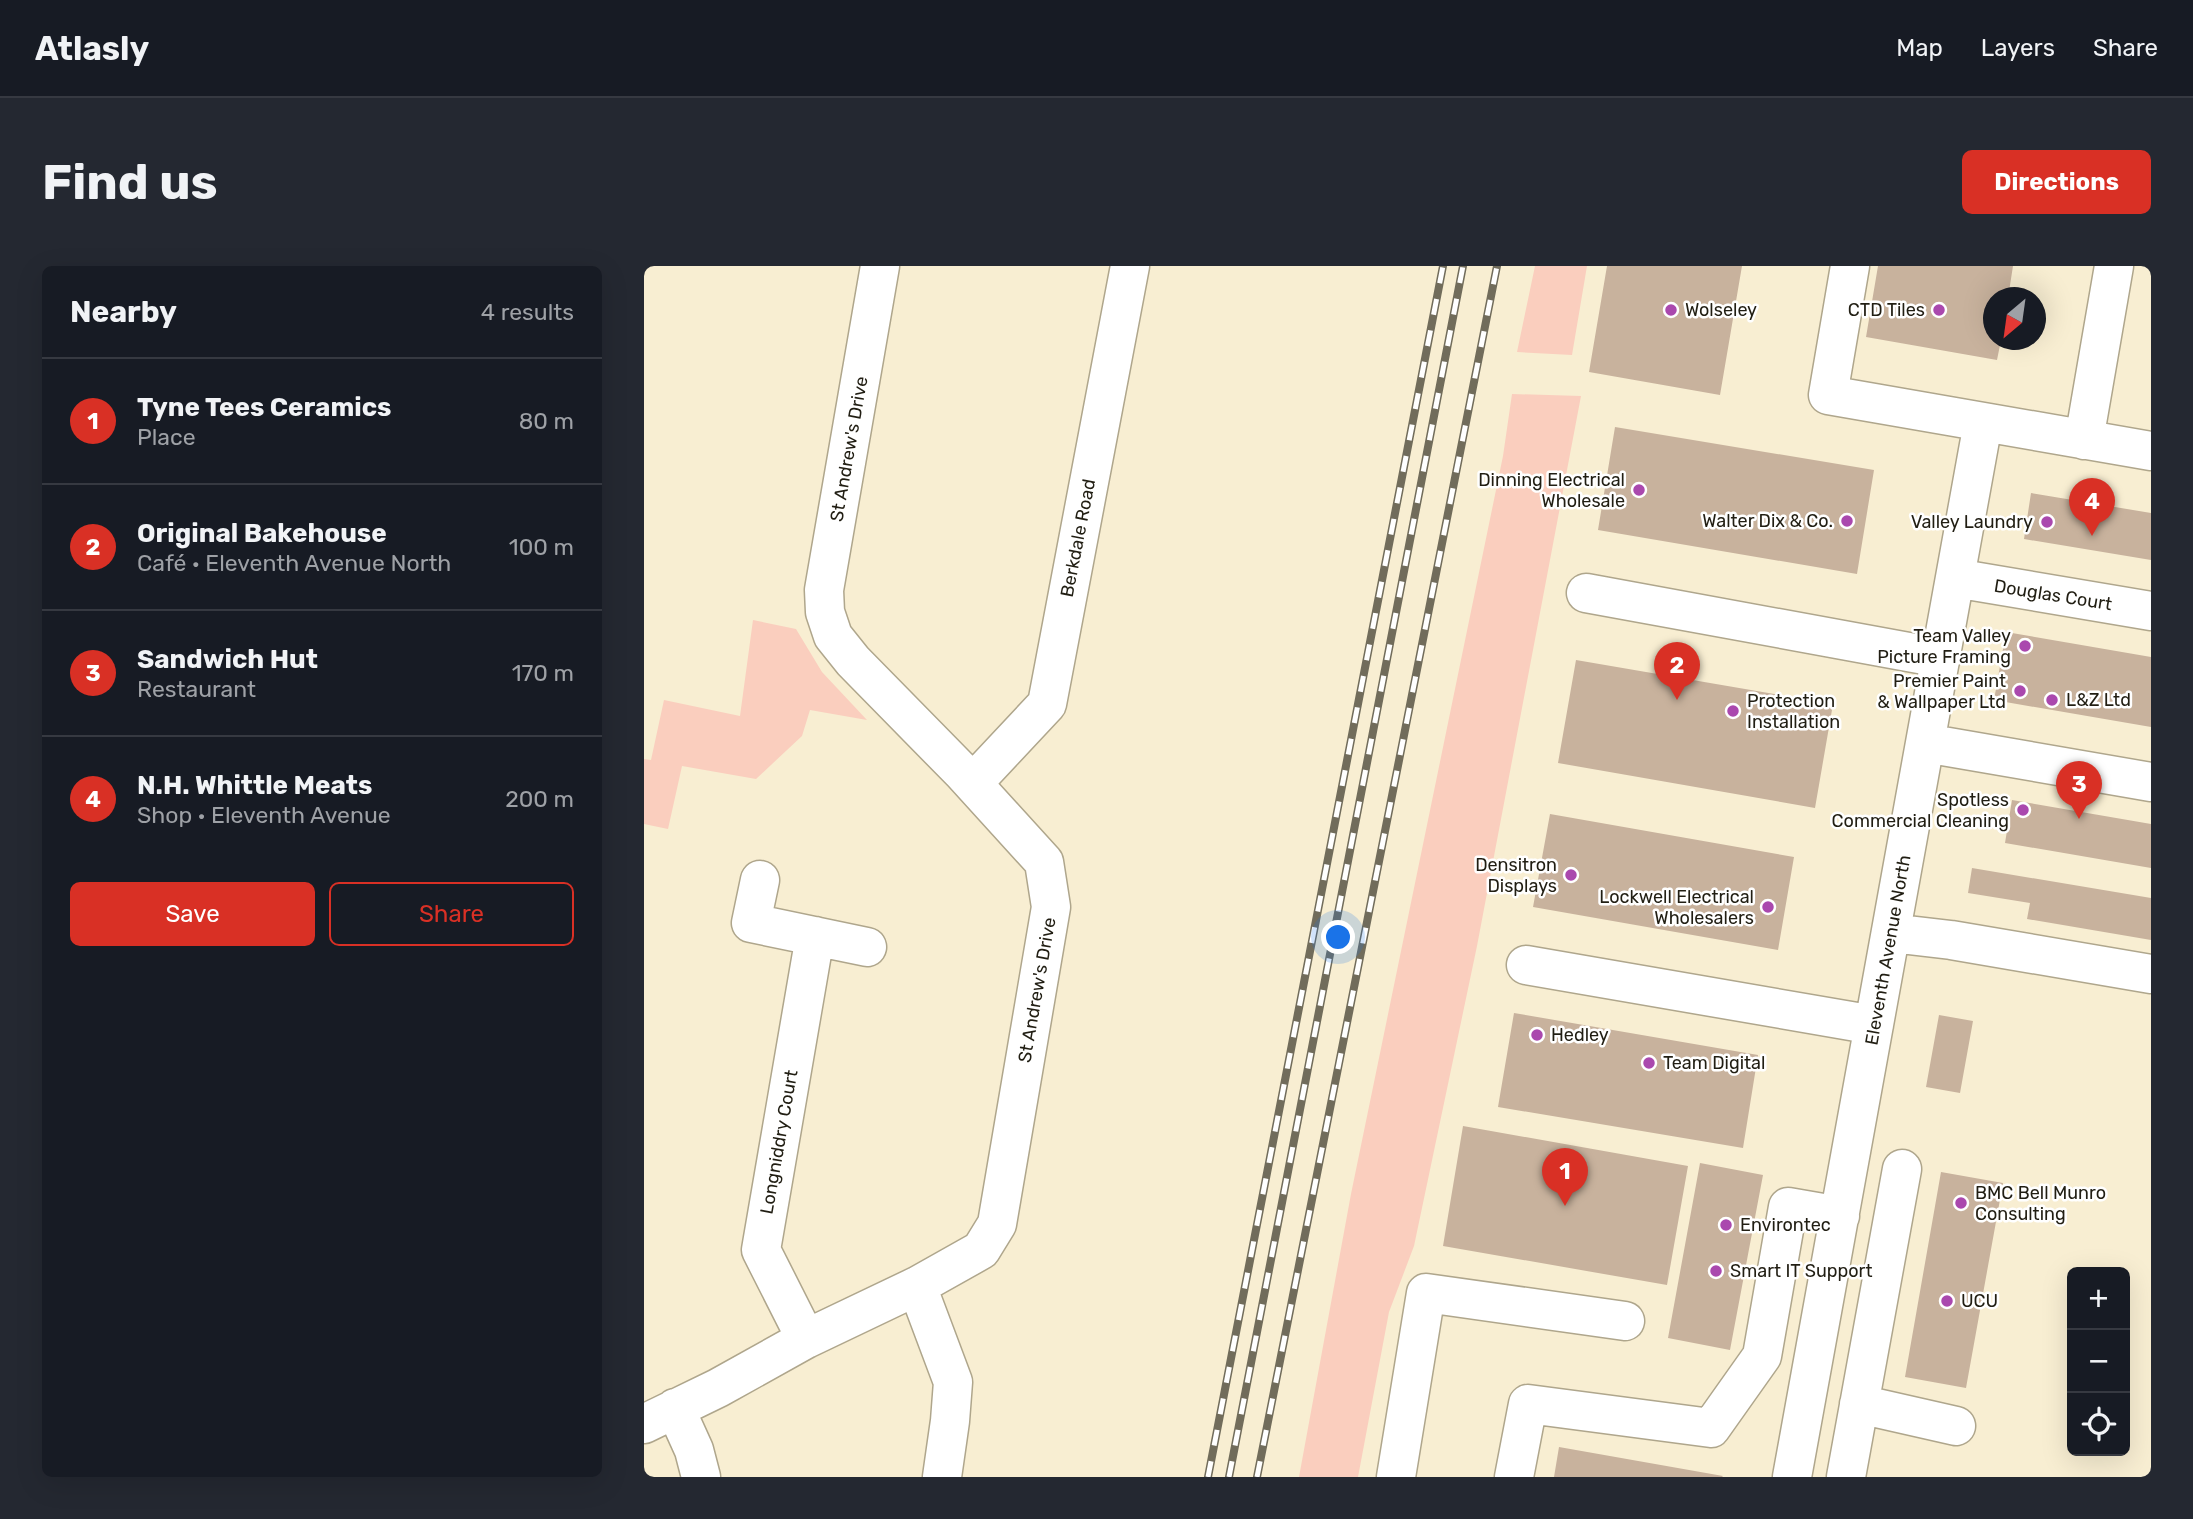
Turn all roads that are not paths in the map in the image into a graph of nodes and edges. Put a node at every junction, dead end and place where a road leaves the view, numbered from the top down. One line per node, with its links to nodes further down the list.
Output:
1 (880, 266): 14 (street, St Andrew's Drive)
2 (1130, 266): 14 (street, Berkdale Road)
3 (1850, 266): 5 (street)
4 (2114, 266): 6 (street)
5 (1983, 423): 6 (street); 8 (street, Eleventh Avenue North)
6 (2084, 440): 7 (street)
7 (2151, 451)
8 (1955, 578): 10 (street, Douglas Court); 11 (street, Eleventh Avenue North)
9 (1586, 593): 11 (street)
10 (2151, 611)
11 (1941, 658): 12 (street, Eleventh Avenue North)
12 (1925, 743): 13 (street); 16 (street, Eleventh Avenue North)
13 (2151, 782)
14 (973, 783): 24 (street, St Andrew's Drive)
15 (760, 880): 17 (street)
16 (1891, 933): 20 (street); 21 (street, Eleventh Avenue North)
17 (815, 936): 18 (street); 26 (street, Longniddry Court)
18 (867, 947)
19 (1526, 965): 21 (street)
20 (2151, 974)
21 (1874, 1024): 23 (street, Eleventh Avenue North)
22 (1902, 1169): 27 (street)
23 (1840, 1216): 30 (street, Eleventh Avenue North); 35 (street)
24 (917, 1286): 26 (street, St Andrew's Drive); 33 (street)
25 (1625, 1321): 34 (street)
26 (806, 1339): 28 (street, St Andrew's Drive)
27 (1859, 1404): 29 (street); 31 (street)
28 (659, 1416): 32 (street)
29 (1956, 1426)
30 (1800, 1435): 31 (street); 36 (street, Eleventh Avenue North)
31 (1849, 1461)
32 (701, 1477)
33 (942, 1477)
34 (1396, 1477)
35 (1514, 1477)
36 (1792, 1477)

